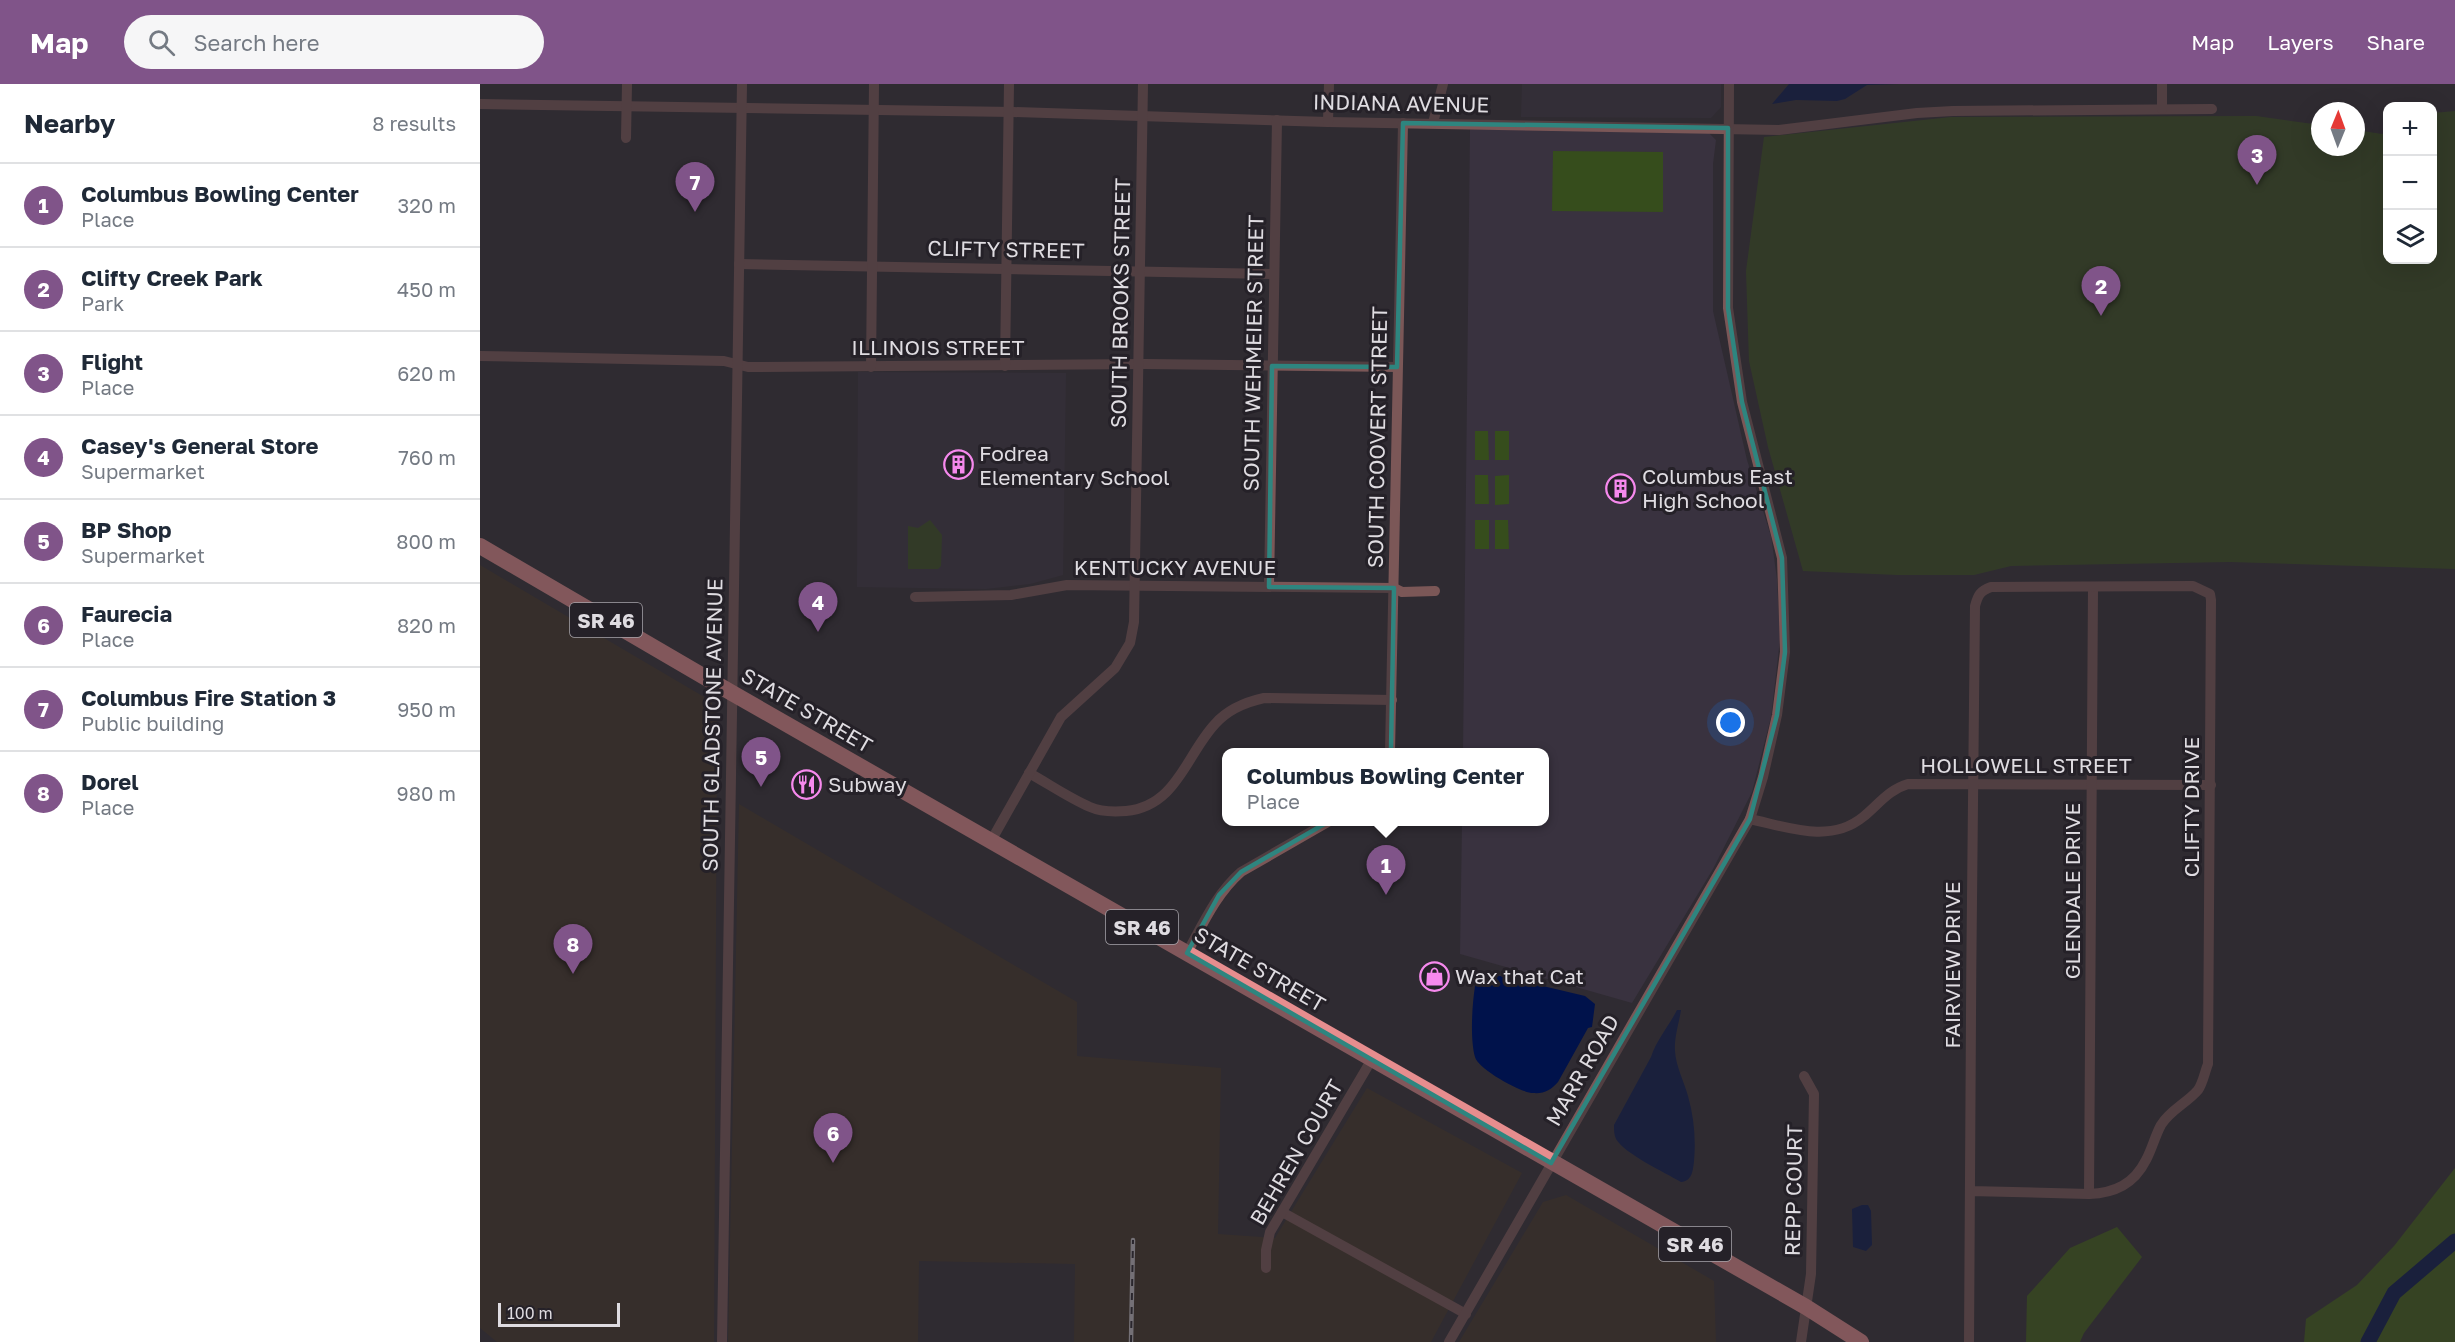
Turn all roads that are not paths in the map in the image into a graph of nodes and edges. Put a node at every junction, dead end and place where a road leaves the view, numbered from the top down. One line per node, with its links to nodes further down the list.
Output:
1 (627, 84): 11 (street)
2 (741, 84): 13 (street, SOUTH GLADSTONE AVENUE)
3 (874, 84): 15 (street)
4 (1009, 84): 16 (street)
5 (1143, 84): 17 (street, SOUTH BROOKS STREET)
6 (1329, 84): 19 (street)
7 (1443, 84): 21 (street)
8 (1729, 84): 22 (street, MARR ROAD)
9 (2162, 84): 14 (street)
10 (480, 104): 11 (street, INDIANA AVENUE)
11 (627, 107): 13 (street, INDIANA AVENUE); 23 (street)
12 (2212, 108): 14 (street, INDIANA AVENUE)
13 (741, 109): 15 (street, INDIANA AVENUE); 24 (street, SOUTH GLADSTONE AVENUE)
14 (2162, 109): 22 (street, INDIANA AVENUE)
15 (874, 111): 16 (street, INDIANA AVENUE); 25 (street)
16 (1008, 112): 17 (street, INDIANA AVENUE); 26 (street)
17 (1143, 116): 18 (street, INDIANA AVENUE); 27 (street, SOUTH BROOKS STREET)
18 (1277, 120): 19 (street, INDIANA AVENUE); 28 (street, SOUTH WEHMEIER STREET)
19 (1328, 122): 20 (street, INDIANA AVENUE)
20 (1402, 123): 21 (street, INDIANA AVENUE); 35 (street, SOUTH COOVERT STREET)
21 (1433, 123): 22 (street, INDIANA AVENUE)
22 (1728, 128): 51 (street, MARR ROAD)
23 (626, 138)
24 (739, 264): 25 (street, CLIFTY STREET); 30 (street, SOUTH GLADSTONE AVENUE)
25 (872, 266): 26 (street, CLIFTY STREET); 34 (street)
26 (1006, 269): 27 (street, CLIFTY STREET); 32 (street)
27 (1140, 271): 28 (street, CLIFTY STREET); 31 (street, SOUTH BROOKS STREET)
28 (1273, 274): 33 (street, SOUTH WEHMEIER STREET)
29 (480, 356): 30 (street, ILLINOIS STREET)
30 (737, 364): 34 (street, ILLINOIS STREET); 44 (street, SOUTH GLADSTONE AVENUE)
31 (1139, 364): 32 (street, ILLINOIS STREET); 33 (street, ILLINOIS STREET); 37 (street, SOUTH BROOKS STREET)
32 (1005, 366): 34 (street, ILLINOIS STREET)
33 (1272, 366): 35 (street, ILLINOIS STREET); 38 (street, SOUTH WEHMEIER STREET)
34 (871, 367)
35 (1397, 367): 39 (street, SOUTH COOVERT STREET)
36 (480, 546): 44 (highway, STATE STREET / SR 46)
37 (1134, 586): 38 (street, KENTUCKY AVENUE); 43 (street, KENTUCKY AVENUE); 47 (street, SOUTH BROOKS STREET)
38 (1269, 587): 39 (street, KENTUCKY AVENUE)
39 (1394, 588): 41 (street, KENTUCKY AVENUE); 45 (street, SOUTH COOVERT STREET)
40 (2093, 588): 42 (street, CLIFTY DRIVE); 49 (street, GLENDALE DRIVE); 50 (street, CLIFTY DRIVE)
41 (1435, 591)
42 (1981, 591): 48 (street, FAIRVIEW DRIVE)
43 (915, 597)
44 (732, 693): 53 (highway, STATE STREET / SR 46); 64 (street, SOUTH GLADSTONE AVENUE)
45 (1392, 700): 46 (street, SOUTH COOVERT STREET); 47 (street)
46 (1390, 748)
47 (1029, 773): 53 (street, SOUTH BROOKS STREET)
48 (1973, 784): 49 (street, HOLLOWELL STREET); 51 (street, HOLLOWELL STREET); 58 (street, FAIRVIEW DRIVE)
49 (2092, 784): 50 (street, HOLLOWELL STREET); 59 (street, GLENDALE DRIVE)
50 (2211, 786): 59 (street, CLIFTY DRIVE)
51 (1750, 819): 57 (street, MARR ROAD)
52 (1321, 826): 54 (street)
53 (991, 841): 54 (highway, STATE STREET / SR 46)
54 (1187, 952): 55 (highway, STATE STREET / SR 46)
55 (1372, 1059): 57 (highway, STATE STREET / SR 46); 60 (street, BEHREN COURT)
56 (1804, 1076): 62 (street, REPP COURT)
57 (1551, 1163): 62 (highway, STATE STREET / SR 46); 63 (street, MARR ROAD)
58 (1970, 1191): 59 (street, CLIFTY DRIVE); 68 (street, FAIRVIEW DRIVE)
59 (2089, 1194)
60 (1282, 1212): 61 (street, BEHREN COURT); 63 (street)
61 (1266, 1268)
62 (1806, 1307): 66 (street, REPP COURT); 67 (highway, STATE STREET / SR 46)
63 (1466, 1314): 65 (street, MARR ROAD)
64 (722, 1342)
65 (1449, 1342)
66 (1801, 1342)
67 (1861, 1342)
68 (1969, 1342)

